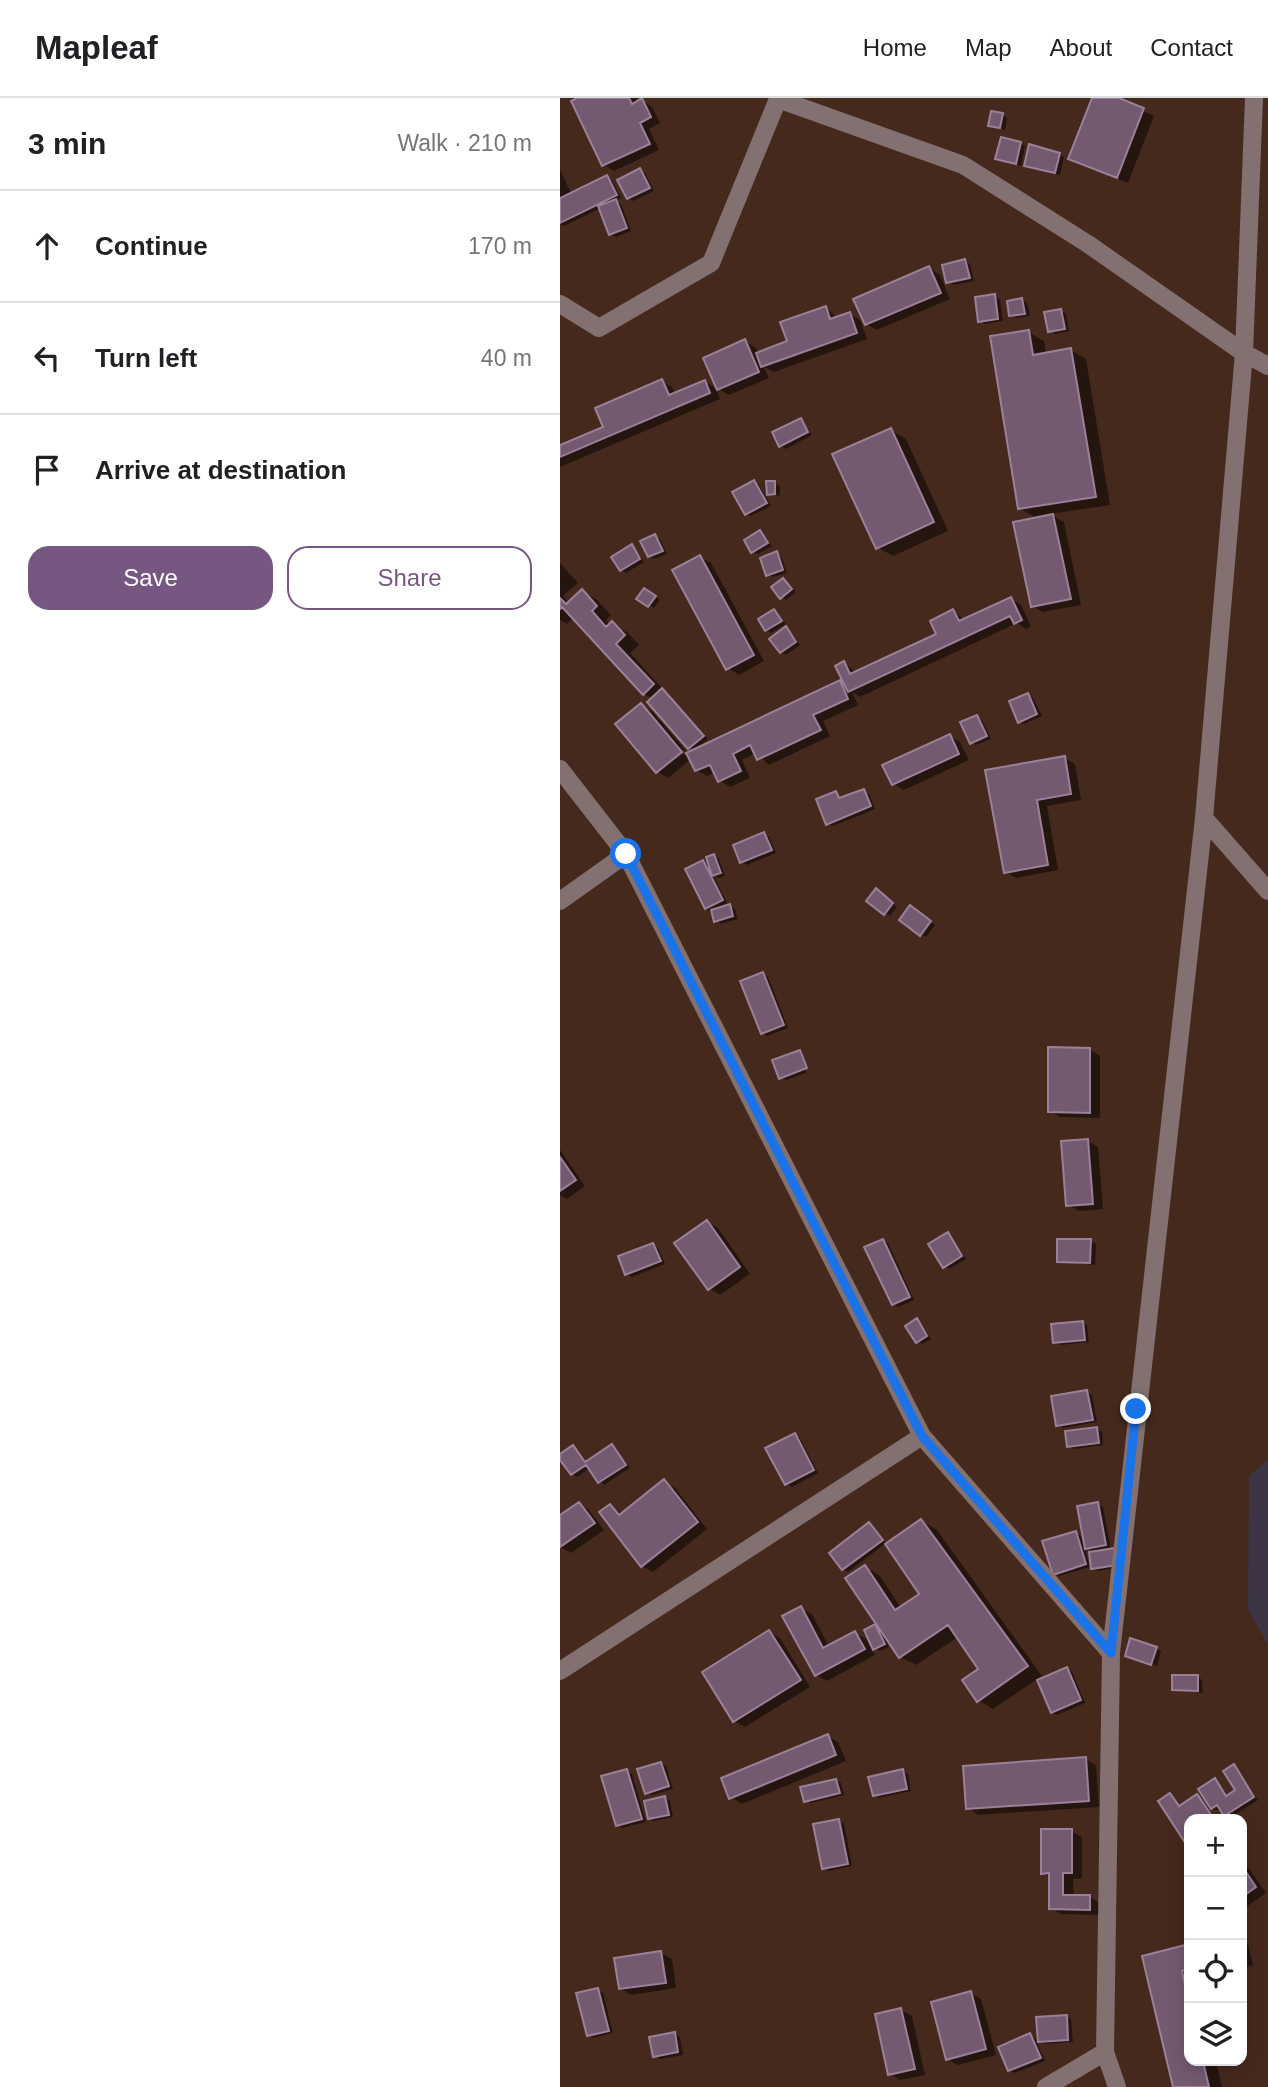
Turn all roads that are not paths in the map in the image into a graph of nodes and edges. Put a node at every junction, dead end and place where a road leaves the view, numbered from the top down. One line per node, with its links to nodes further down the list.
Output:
1 (1254, 98): 3 (street)
2 (560, 304): 3 (street)
3 (1244, 353): 4 (street); 6 (street)
4 (1268, 366)
5 (560, 769): 7 (street)
6 (1204, 818): 8 (street); 11 (street)
7 (626, 854): 9 (street); 10 (street)
8 (1268, 891)
9 (560, 901)
10 (922, 1436): 11 (street); 12 (street)
11 (1111, 1653): 13 (street)
12 (560, 1671)
13 (1105, 2052): 14 (street); 15 (street)
14 (1046, 2087)
15 (1117, 2087)

